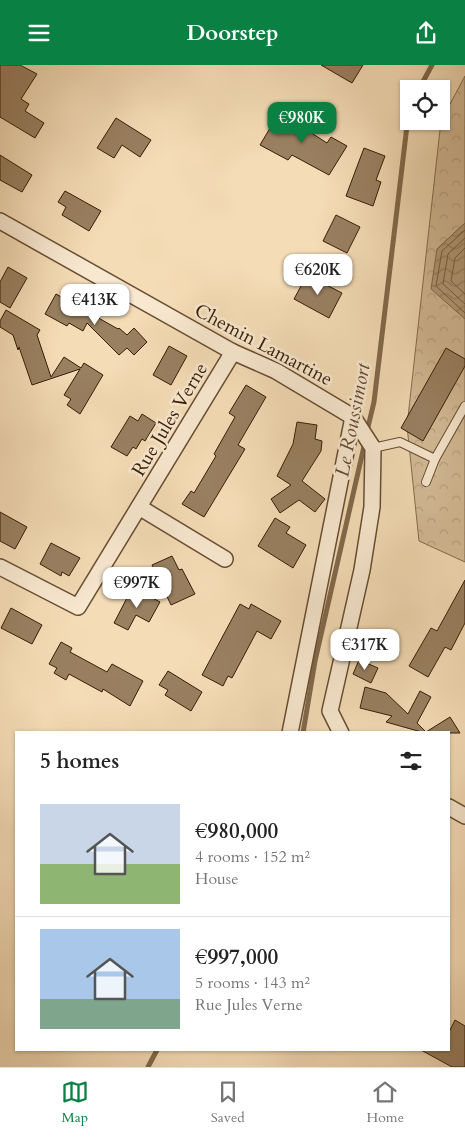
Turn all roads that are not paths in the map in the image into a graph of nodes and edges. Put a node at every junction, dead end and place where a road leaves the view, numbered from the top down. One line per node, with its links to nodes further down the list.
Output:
1 (0, 221): 2 (street, Chemin Lamartine)
2 (233, 352): 4 (street, Chemin Lamartine); 8 (street, Rue Jules Verne)
3 (465, 406): 6 (lane)
4 (354, 417): 5 (street, Chemin Lamartine); 11 (street)
5 (373, 449): 6 (lane); 12 (street)
6 (435, 459): 7 (lane)
7 (426, 482)
8 (139, 507): 9 (street); 10 (street, Rue Jules Verne)
9 (225, 559)
10 (0, 567)
11 (290, 731)
12 (340, 731)
13 (450, 808): 14 (street)
14 (465, 816)

